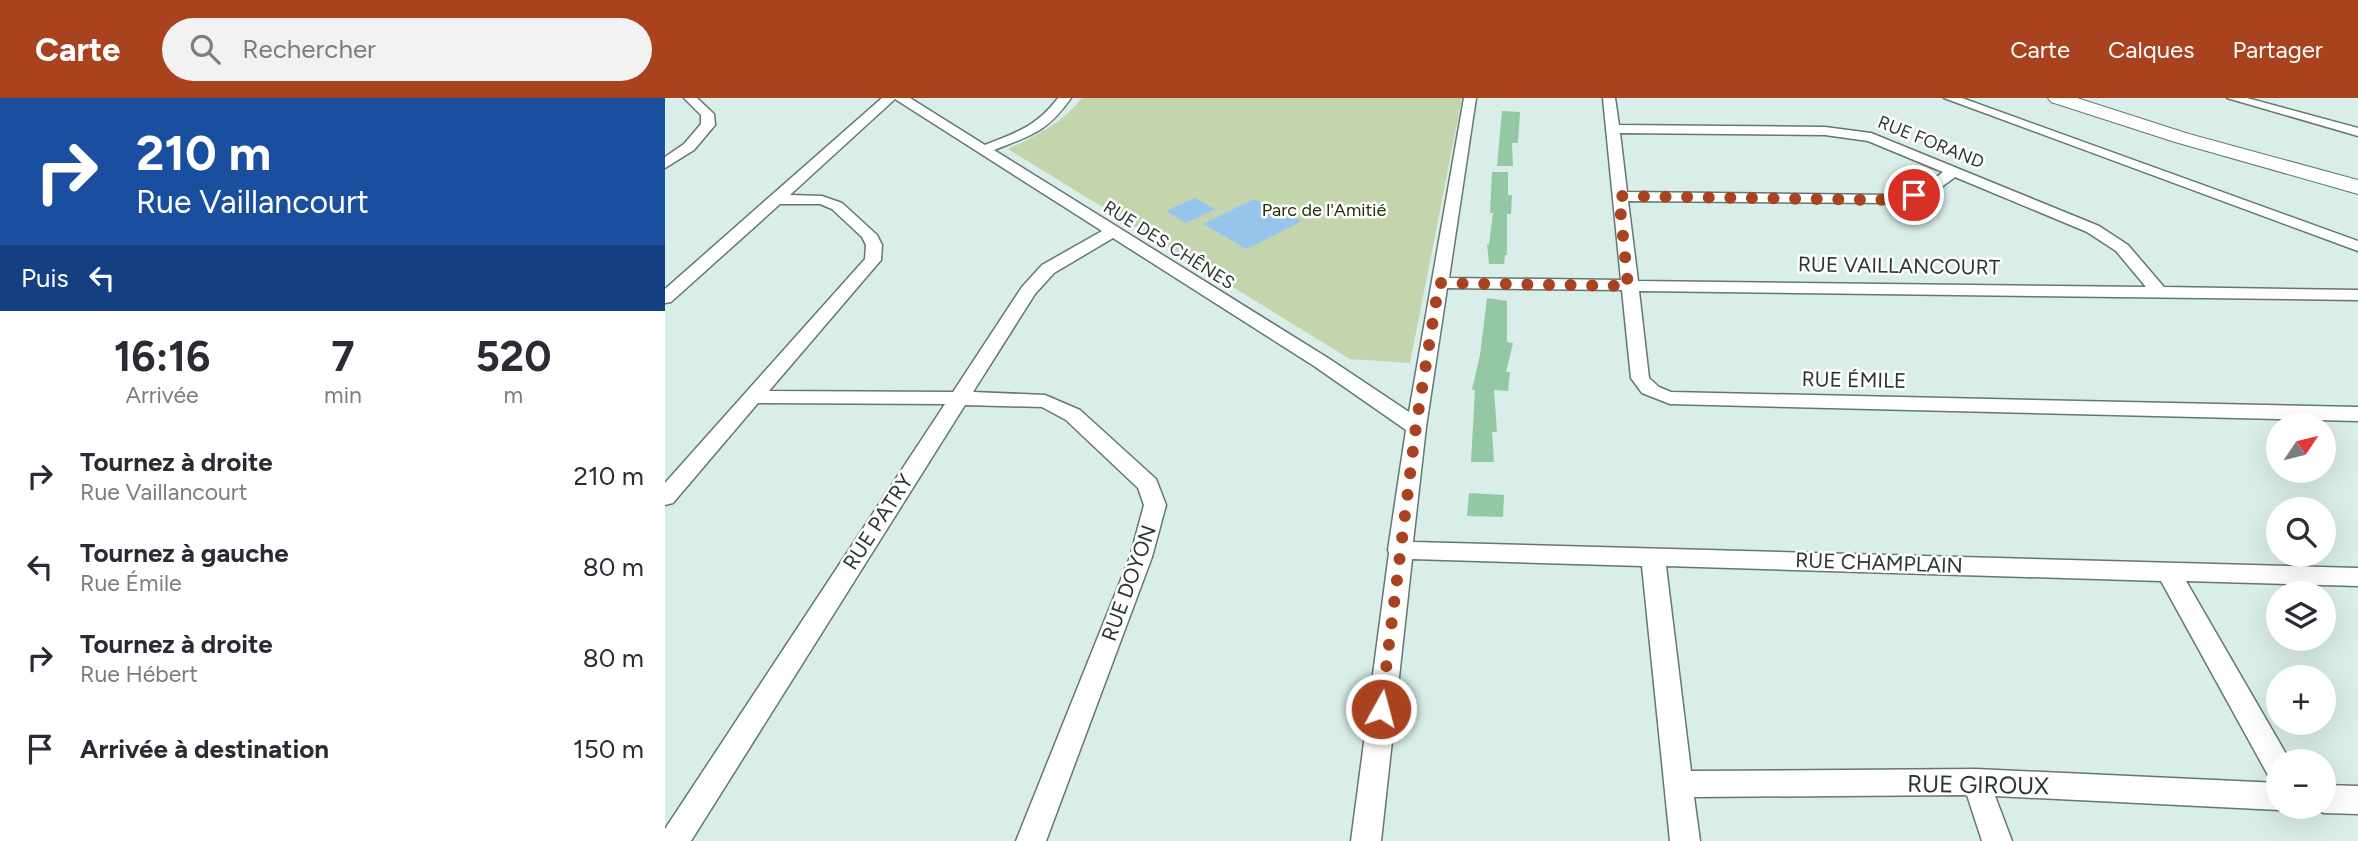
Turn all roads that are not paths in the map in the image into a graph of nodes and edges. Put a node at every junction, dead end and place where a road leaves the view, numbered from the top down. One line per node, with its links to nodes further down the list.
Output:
1 (690, 98): 14 (street)
2 (890, 98): 19 (street)
3 (901, 98): 13 (street, RUE DES CHÊNES)
4 (1065, 98): 13 (street)
5 (1470, 98): 22 (street)
6 (1609, 98): 11 (street, RUE ÉMILE)
7 (1950, 98): 21 (street)
8 (2058, 98): 17 (main road)
9 (2094, 98): 16 (main road)
10 (2233, 98): 12 (street)
11 (1612, 129): 15 (street, RUE FORAND); 18 (street, RUE ÉMILE)
12 (2358, 132)
13 (983, 150): 20 (street, RUE DES CHÊNES)
14 (665, 164)
15 (1953, 172): 18 (street); 24 (street, RUE FORAND)
16 (2358, 176)
17 (2358, 187)
18 (1619, 196): 23 (street, RUE ÉMILE)
19 (777, 199): 26 (street); 27 (street)
20 (1112, 232): 28 (street, RUE PATRY); 30 (street, RUE DES CHÊNES)
21 (2358, 246)
22 (1439, 283): 23 (street, RUE VAILLANCOURT); 30 (street)
23 (1628, 286): 24 (street, RUE VAILLANCOURT); 29 (street, RUE ÉMILE)
24 (2159, 292): 25 (street, RUE VAILLANCOURT)
25 (2358, 295)
26 (665, 298)
27 (754, 397): 28 (street, RUE DOYON); 31 (street)
28 (958, 398): 42 (street, RUE PATRY); 43 (street, RUE DOYON)
29 (2358, 414)
30 (1416, 426): 32 (street)
31 (665, 498)
32 (1399, 550): 33 (street, RUE CHAMPLAIN); 44 (street)
33 (1654, 557): 34 (street, RUE CHAMPLAIN); 38 (street)
34 (2168, 571): 35 (street, RUE CHAMPLAIN); 36 (street)
35 (2358, 577)
36 (2268, 749)
37 (1976, 782): 38 (street, RUE GIROUX); 39 (street, RUE GIROUX); 46 (street)
38 (1678, 784): 45 (street)
39 (2266, 796)
40 (2336, 799): 41 (street)
41 (2358, 800)
42 (674, 841)
43 (1031, 841)
44 (1366, 841)
45 (1685, 841)
46 (1997, 841)

